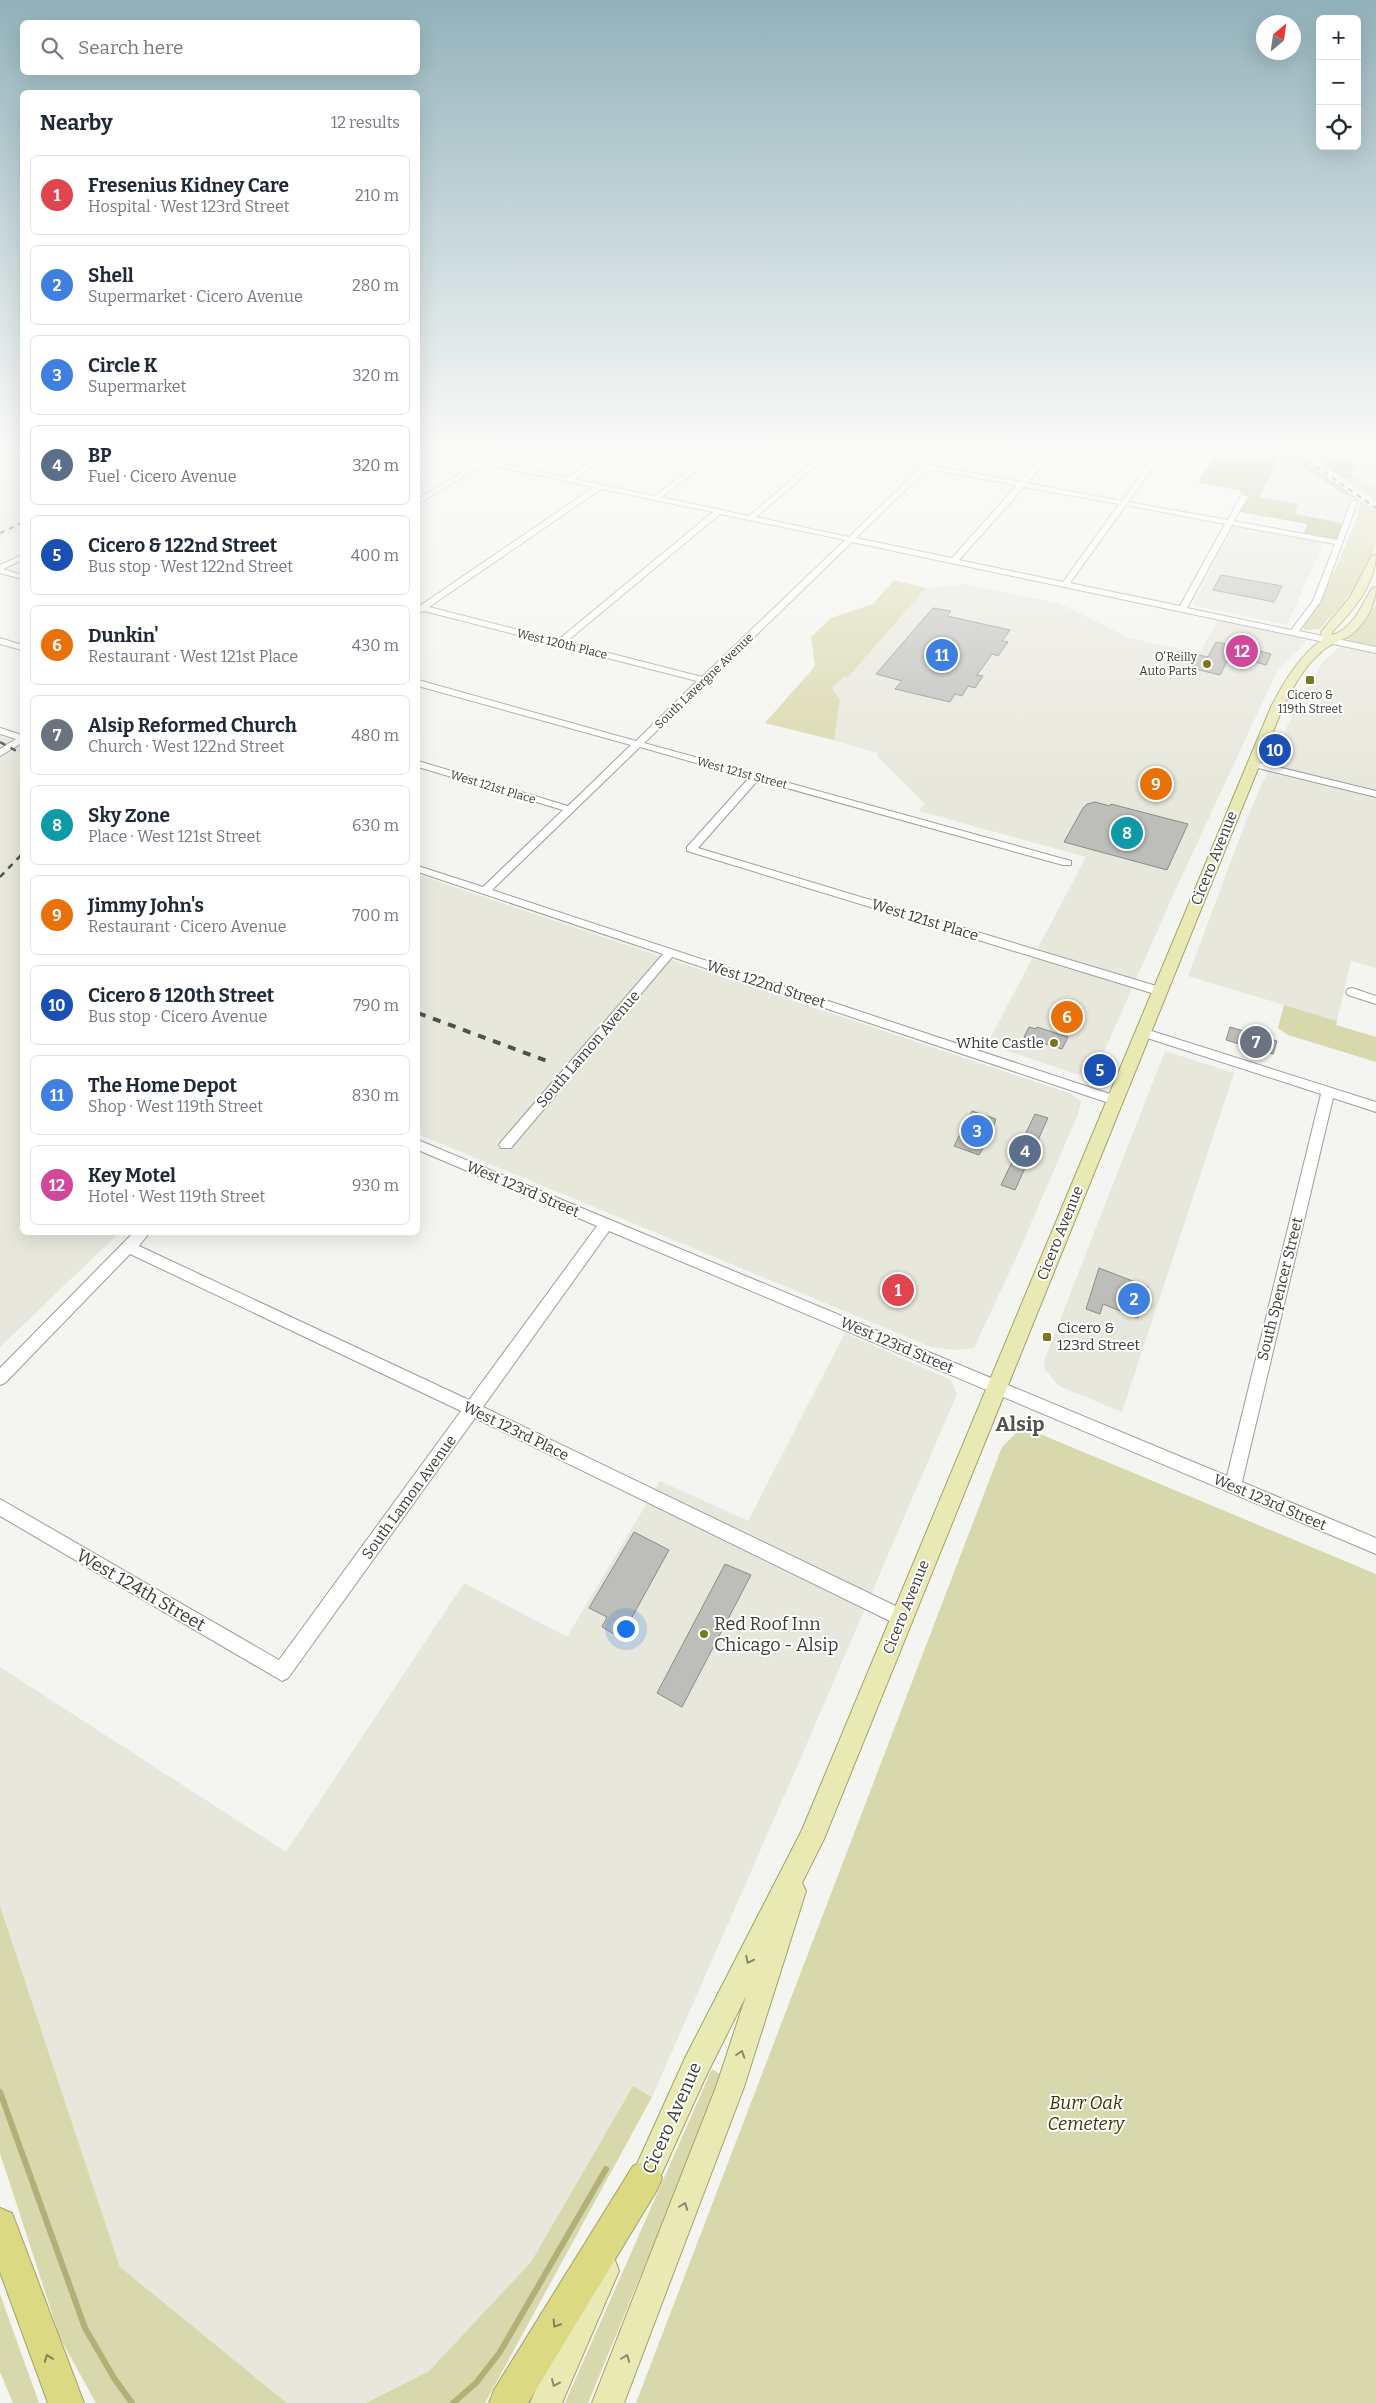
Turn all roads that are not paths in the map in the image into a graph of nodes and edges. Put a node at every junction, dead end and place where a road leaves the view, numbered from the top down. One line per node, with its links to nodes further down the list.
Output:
1 (15, 561): 10 (street)
2 (489, 561): 14 (street)
3 (659, 561): 20 (street)
4 (827, 561): 23 (street, South Lavergne Avenue)
5 (961, 561): 12 (street)
6 (1082, 561): 12 (street)
7 (1209, 561): 16 (street)
8 (1333, 561): 17 (street)
9 (1374, 561): 18 (main road, Cicero Avenue)
10 (0, 570): 11 (street)
11 (20, 576)
12 (1066, 583): 16 (street)
13 (1376, 590): 18 (main road, Cicero Avenue)
14 (420, 607)
15 (420, 608): 20 (street, West 120th Place)
16 (1183, 608): 17 (street)
17 (1294, 632): 18 (street)
18 (1329, 640): 22 (street); 30 (main road, Cicero Avenue)
19 (0, 641): 21 (street)
20 (560, 643): 23 (street, West 120th Place)
21 (20, 647)
22 (1376, 650)
23 (706, 680): 28 (street, South Lavergne Avenue)
24 (420, 684): 28 (street, West 121st Street)
25 (0, 730): 26 (street)
26 (20, 738)
27 (20, 740): 29 (street)
28 (637, 744): 32 (street, West 121st Street); 34 (street, South Lavergne Avenue)
29 (0, 752)
30 (1253, 764): 33 (street); 39 (main road, Cicero Avenue)
31 (420, 765): 34 (street, West 121st Place)
32 (756, 776): 35 (street, West 121st Street); 39 (street, West 121st Place)
33 (1376, 794)
34 (569, 810): 37 (street, South Lavergne Avenue)
35 (1066, 863)
36 (420, 870): 37 (street, West 122nd Street)
37 (485, 891): 38 (street, West 122nd Street)
38 (670, 952): 44 (street, West 122nd Street); 46 (street, South Lamon Avenue)
39 (1159, 991): 42 (main road, Cicero Avenue)
40 (1352, 992): 41 (street)
41 (1376, 1000)
42 (1142, 1032): 43 (street); 44 (main road, Cicero Avenue)
43 (1328, 1091): 45 (street); 54 (street, South Spencer Street)
44 (1114, 1100): 52 (main road, Cicero Avenue)
45 (1376, 1106)
46 (506, 1145)
47 (420, 1146): 48 (street, West 123rd Street)
48 (606, 1224): 52 (street, West 123rd Street); 53 (street, South Lamon Avenue)
49 (139, 1235): 50 (street)
50 (128, 1247): 51 (street); 53 (street, West 123rd Place)
51 (0, 1378)
52 (998, 1387): 54 (street, West 123rd Street); 57 (main road, Cicero Avenue)
53 (472, 1409): 57 (street, West 123rd Place); 58 (street, South Lamon Avenue)
54 (1233, 1486): 56 (street, West 123rd Street)
55 (0, 1507): 58 (street, West 124th Street)
56 (1376, 1546)
57 (902, 1618): 59 (main road, Cicero Avenue)
58 (282, 1672)
59 (811, 1839): 60 (main road, Cicero Avenue, one-way to 60); 65 (main road, Cicero Avenue, one-way to 59)
60 (645, 2178): 63 (highway, one-way to 63); 64 (main road, Cicero Avenue, one-way to 64)
61 (0, 2225): 62 (highway, one-way to 61)
62 (66, 2403)
63 (507, 2403)
64 (546, 2403)
65 (608, 2403)

